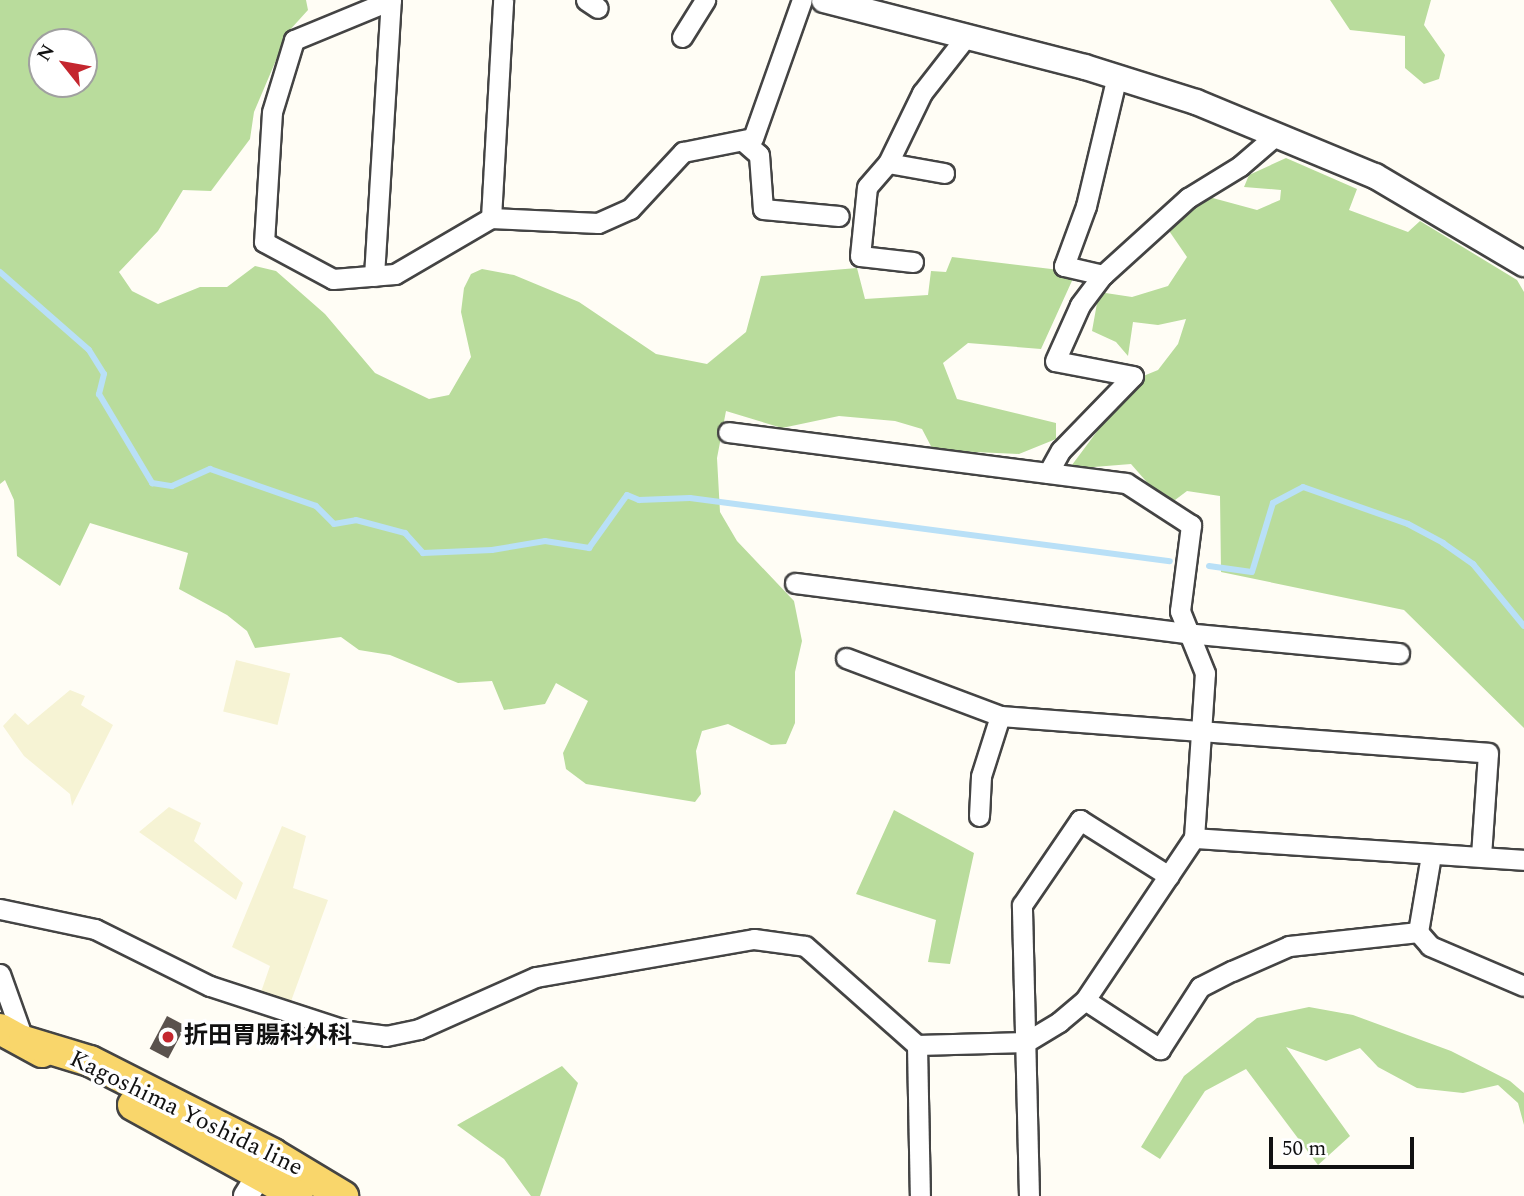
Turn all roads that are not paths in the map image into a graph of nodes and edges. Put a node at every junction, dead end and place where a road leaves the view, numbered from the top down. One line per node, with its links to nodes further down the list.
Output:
1 (391, 0): 19 (street); 19 (street)
2 (503, 0): 15 (street)
3 (705, 0): 7 (street)
4 (802, 0): 11 (street)
5 (824, 0): 6 (street)
6 (885, 9): 8 (street)
7 (682, 37)
8 (965, 38): 9 (street); 12 (street)
9 (1117, 76): 10 (street); 18 (street)
10 (1276, 135): 17 (street); 18 (street)
11 (743, 141): 14 (street); 15 (street)
12 (888, 163): 13 (street); 16 (street)
13 (944, 173)
14 (839, 216)
15 (491, 218): 19 (street)
16 (913, 262)
17 (1524, 264)
18 (1102, 275): 21 (street)
19 (374, 276)
20 (728, 432): 21 (street)
21 (1048, 473): 23 (street)
22 (795, 583): 23 (street)
23 (1186, 633): 24 (street); 27 (street)
24 (1399, 653)
25 (846, 658): 26 (street)
26 (1000, 716): 27 (street); 28 (street)
27 (1205, 735): 29 (street); 31 (street)
28 (979, 816)
29 (1194, 838): 30 (street); 33 (street)
30 (1430, 855): 31 (street); 35 (street)
31 (1481, 856): 32 (street)
32 (1524, 860)
33 (1169, 876): 38 (street); 40 (street)
34 (0, 909): 41 (street)
35 (1418, 932): 37 (street); 38 (street)
36 (0, 974): 39 (street)
37 (1524, 986)
38 (1085, 1000): 40 (street)
39 (12, 1035): 42 (main road, Kagoshima Yoshida line)
40 (1026, 1042): 41 (street); 46 (street)
41 (917, 1045): 45 (street)
42 (260, 1174): 43 (main road, Kagoshima Yoshida line); 44 (main road, Kagoshima Yoshida line)
43 (298, 1196)
44 (343, 1196)
45 (920, 1196)
46 (1029, 1196)

